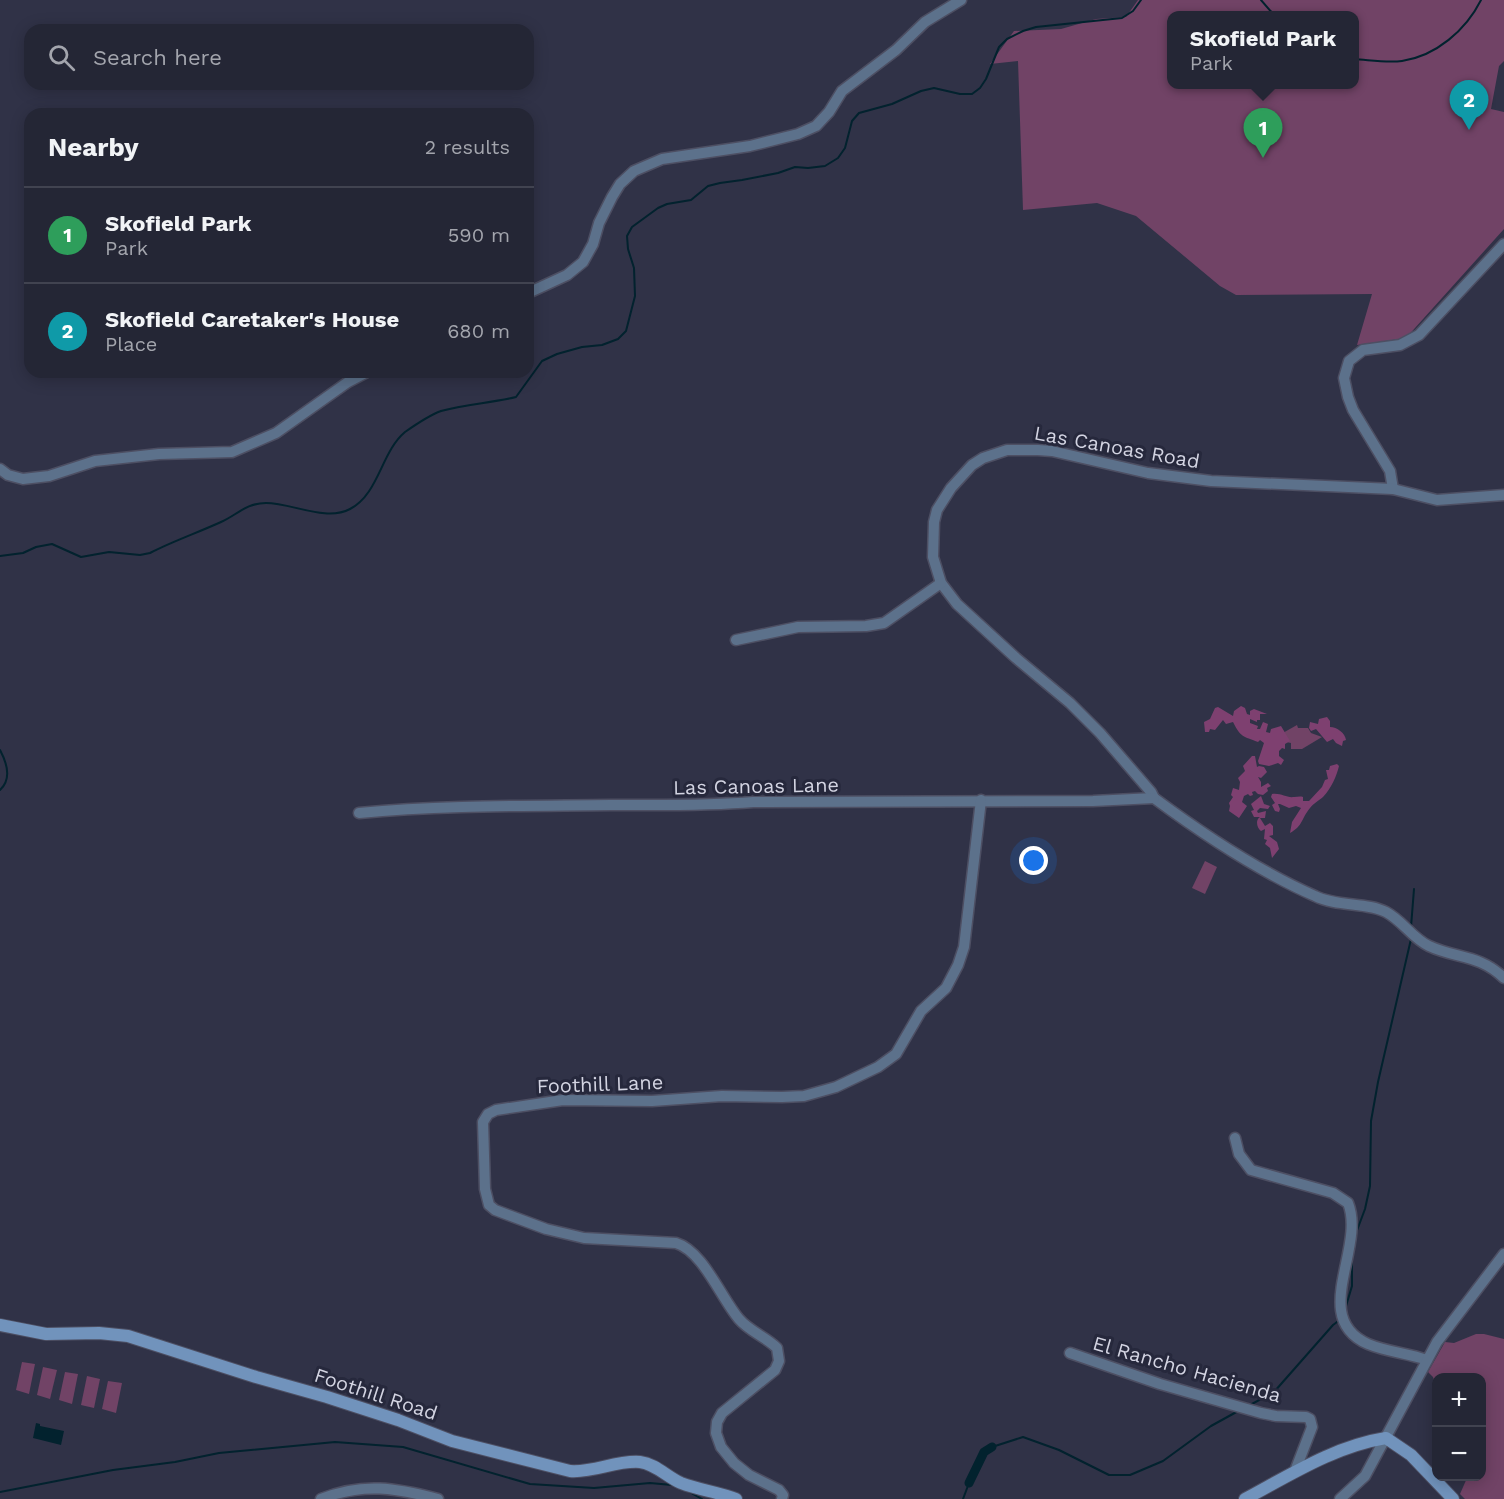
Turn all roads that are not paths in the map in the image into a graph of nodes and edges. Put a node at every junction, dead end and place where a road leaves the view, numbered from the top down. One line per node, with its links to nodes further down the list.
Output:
1 (962, 0): 3 (street)
2 (1504, 244): 6 (street)
3 (534, 290)
4 (356, 378): 5 (street)
5 (0, 469)
6 (1393, 489): 7 (street, Las Canoas Road); 8 (street, Las Canoas Road)
7 (1504, 495)
8 (941, 583): 9 (street); 10 (street, Las Canoas Road)
9 (736, 640)
10 (1154, 798): 11 (street, Las Canoas Lane); 13 (street, Las Canoas Road)
11 (981, 800): 12 (street, Las Canoas Lane); 24 (street, Foothill Lane)
12 (359, 813)
13 (1504, 978)
14 (1235, 1138): 18 (street)
15 (1504, 1254): 18 (street)
16 (0, 1325): 23 (main road, Foothill Road)
17 (1070, 1353): 20 (street, El Rancho Hacienda)
18 (1427, 1360): 19 (street)
19 (1386, 1438): 20 (main road); 26 (street); 27 (main road)
20 (1295, 1471): 25 (main road)
21 (321, 1499): 22 (street)
22 (438, 1499)
23 (736, 1499)
24 (782, 1499)
25 (1245, 1499)
26 (1340, 1499)
27 (1453, 1499)

